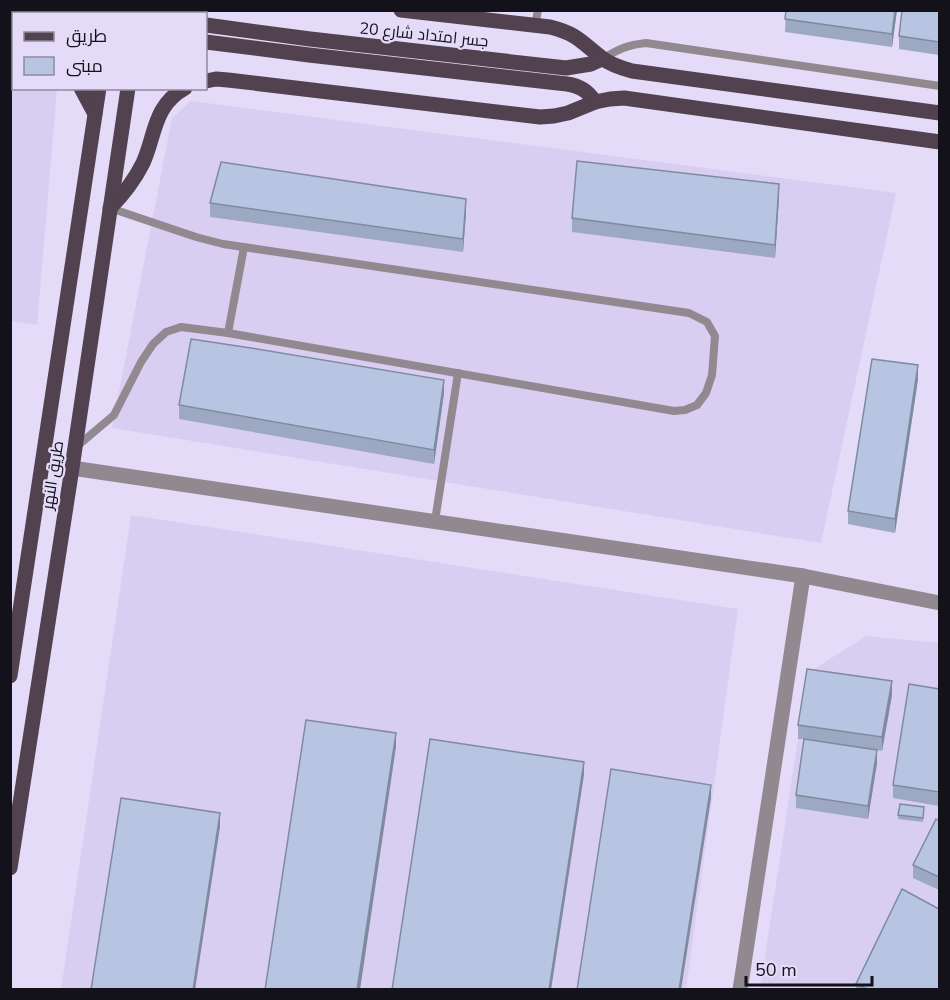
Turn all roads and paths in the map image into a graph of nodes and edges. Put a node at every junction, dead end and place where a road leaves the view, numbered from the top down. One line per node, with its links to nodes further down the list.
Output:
1 (91, 10): 3 (main road, bridge)
2 (400, 10): 4 (main road)
3 (112, 12)
4 (536, 18): 7 (main road)
5 (207, 25): 7 (main road, جسر امتداد شارع 20)
6 (207, 42): 14 (main road, جسر امتداد شارع 20)
7 (602, 59): 9 (lane); 15 (main road)
8 (207, 81): 14 (main road)
9 (939, 86)
10 (82, 90): 17 (main road)
11 (99, 90): 17 (main road, طريق النهر)
12 (128, 90): 20 (main road, طريق النهر)
13 (182, 90): 20 (main road)
14 (595, 102): 18 (main road)
15 (920, 110): 16 (main road); 18 (main road)
16 (939, 113)
17 (95, 114): 29 (main road, طريق النهر)
18 (914, 138): 19 (main road)
19 (939, 142)
20 (110, 208): 21 (lane); 24 (main road, طريق النهر)
21 (244, 247): 22 (lane); 23 (lane)
22 (228, 333): 23 (lane); 24 (lane)
23 (458, 373): 26 (lane)
24 (75, 448): 25 (main road, طريق النهر)
25 (72, 468): 26 (street); 31 (main road, طريق النهر)
26 (435, 522): 27 (street)
27 (803, 576): 28 (street); 32 (street)
28 (939, 603)
29 (15, 611): 30 (main road, طريق النهر)
30 (10, 676)
31 (10, 868)
32 (741, 990)

